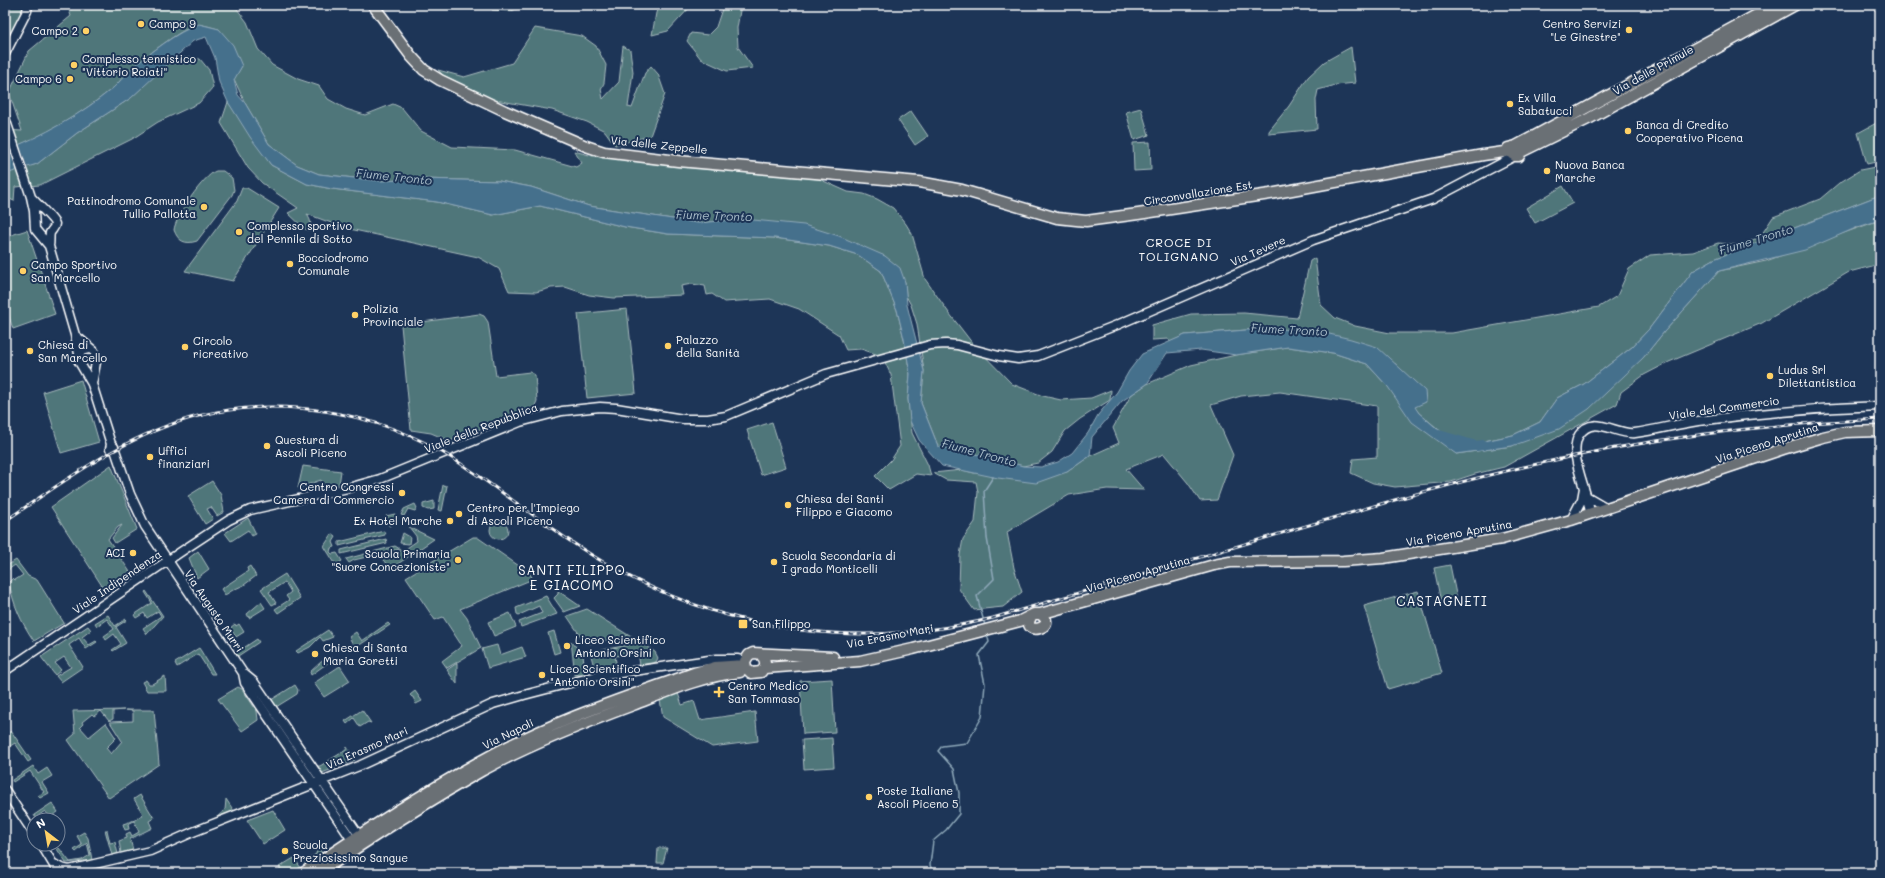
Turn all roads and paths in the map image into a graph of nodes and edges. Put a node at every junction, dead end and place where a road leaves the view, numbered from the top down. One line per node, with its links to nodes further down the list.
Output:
1 (28, 5): 5 (street)
2 (373, 5): 8 (main road, Via delle Zeppelle)
3 (1775, 5): 7 (main road, Via delle Primule)
4 (1795, 5): 7 (main road, Via delle Primule)
5 (5, 54)
6 (5, 118): 9 (street)
7 (1514, 152): 8 (main road, Circonvallazione Est); 20 (street, Via Tevere)
8 (919, 182)
9 (31, 197): 10 (street); 11 (street)
10 (46, 214): 11 (street); 12 (street)
11 (34, 221): 13 (street)
12 (50, 233): 13 (street); 14 (street)
13 (39, 234): 14 (street)
14 (49, 246): 15 (street)
15 (75, 335): 16 (street); 17 (street)
16 (90, 349): 17 (street); 18 (street)
17 (79, 354): 19 (street)
18 (96, 362): 19 (street); 21 (street)
19 (82, 366): 21 (street, Via Augusto Murri)
20 (821, 376): 26 (street, Viale della Repubblica)
21 (92, 384): 29 (street, Via Augusto Murri)
22 (1880, 406): 24 (street, Viale del Commercio)
23 (1880, 431): 25 (main road, Via Piceno Aprutina)
24 (1585, 498): 25 (street); 27 (street, Viale del Commercio); 28 (street)
25 (1607, 508): 27 (main road, Via Piceno Aprutina)
26 (242, 513): 29 (street, Viale Indipendenza)
27 (1590, 514): 28 (main road, Via Piceno Aprutina)
28 (1571, 520): 30 (main road, Via Piceno Aprutina)
29 (167, 561): 36 (street, Viale Indipendenza); 37 (street, Via Augusto Murri)
30 (1079, 603): 31 (main road, Via Erasmo Mari)
31 (951, 639): 32 (main road, Via Erasmo Mari); 35 (main road, Via Erasmo Mari)
32 (761, 655): 33 (main road, Via Erasmo Mari); 35 (main road)
33 (747, 663): 34 (main road, Via Napoli); 34 (street, Via Erasmo Mari); 35 (main road, Via Erasmo Mari); 40 (main road, Via Napoli)
34 (696, 667): 37 (street, Via Erasmo Mari); 40 (main road, Via Napoli)
35 (765, 668)
36 (5, 671)
37 (318, 782): 40 (street, Via Augusto Murri); 43 (street, Via Erasmo Mari)
38 (5, 790): 39 (street)
39 (26, 822)
40 (357, 840): 45 (main road, Via Napoli); 46 (main road, Via Napoli)
41 (46, 852): 42 (street)
42 (54, 864): 43 (street, Via Erasmo Mari); 44 (street)
43 (70, 871)
44 (58, 873)
45 (303, 873)
46 (319, 873)

